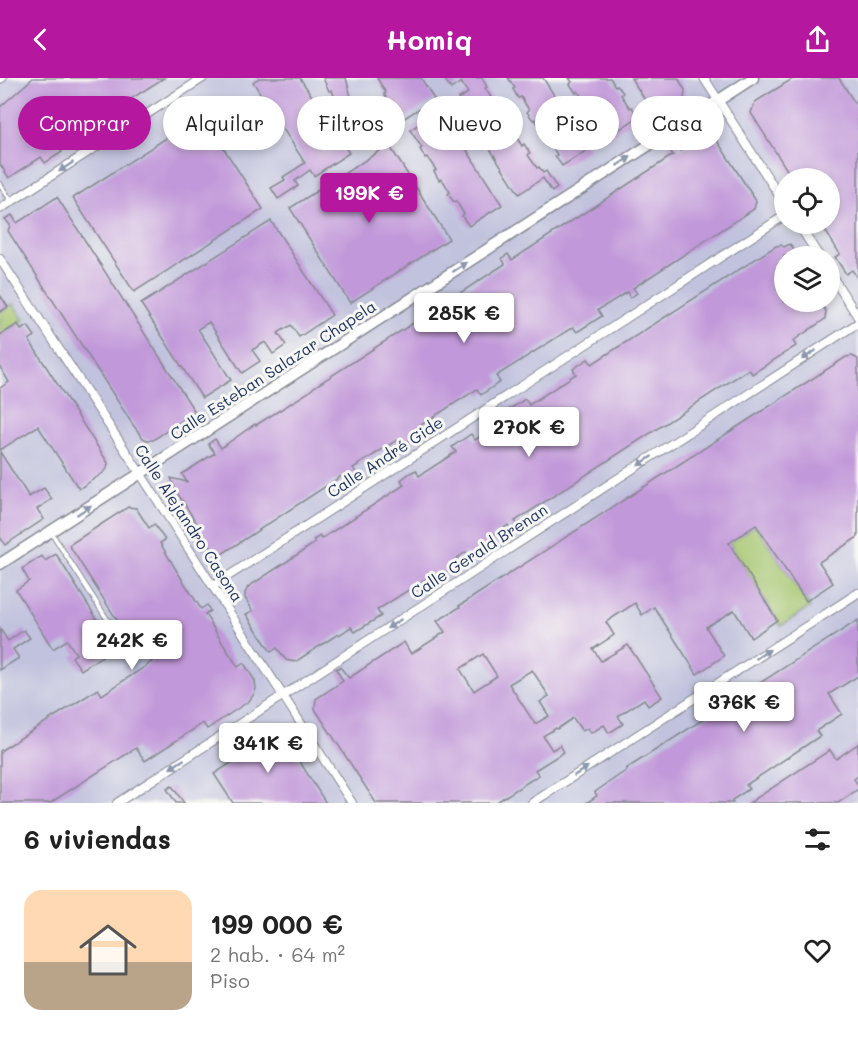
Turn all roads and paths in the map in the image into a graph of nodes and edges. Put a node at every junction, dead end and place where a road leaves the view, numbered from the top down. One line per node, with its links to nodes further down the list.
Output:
1 (203, 78): 10 (street, one-way to 10)
2 (704, 78): 4 (street)
3 (753, 78): 5 (street, Calle Esteban Salazar Chapela)
4 (715, 96)
5 (724, 96)
6 (724, 109): 9 (street)
7 (641, 150): 17 (street, Calle Esteban Salazar Chapela, one-way to 7)
8 (0, 184): 10 (lane)
9 (774, 187)
10 (12, 201): 11 (street)
11 (0, 209)
12 (774, 222): 20 (street, Calle André Gide)
13 (0, 259): 17 (street, Calle Alejandro Casona)
14 (840, 289): 15 (street)
15 (858, 317)
16 (858, 323): 23 (street, Calle Gerald Brenan, one-way to 23)
17 (140, 473): 18 (street, Calle Esteban Salazar Chapela, one-way to 17); 20 (street, Calle Alejandro Casona)
18 (51, 531): 19 (street, Calle Esteban Salazar Chapela); 22 (lane)
19 (0, 564)
20 (213, 586): 23 (street, Calle Alejandro Casona)
21 (858, 593): 26 (street, one-way to 21)
22 (118, 636)
23 (283, 696): 24 (street, Calle Gerald Brenan, one-way to 24); 25 (street, Calle Alejandro Casona)
24 (117, 803)
25 (352, 803)
26 (532, 803)

